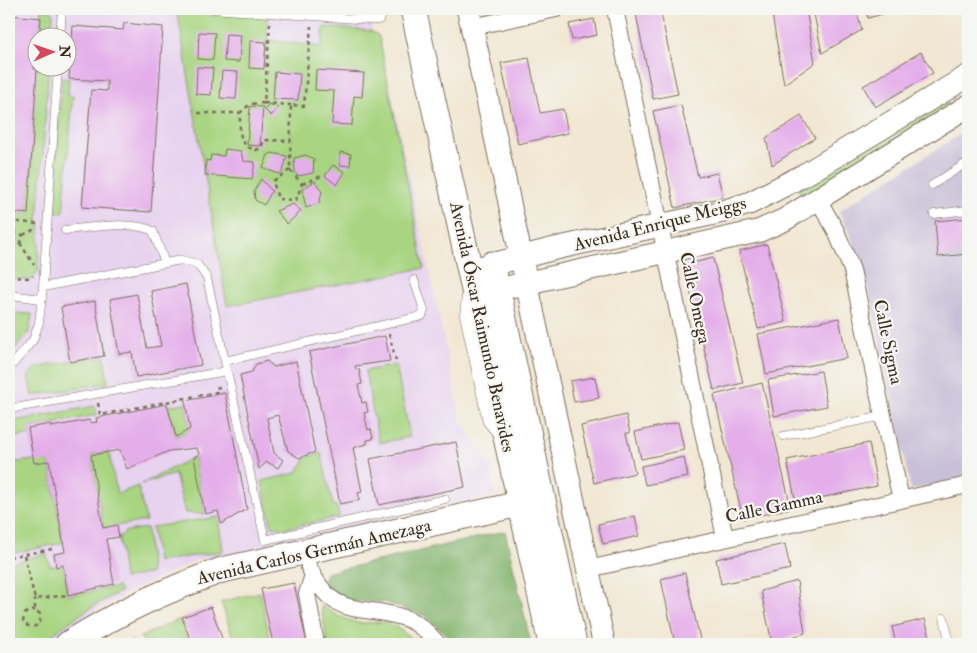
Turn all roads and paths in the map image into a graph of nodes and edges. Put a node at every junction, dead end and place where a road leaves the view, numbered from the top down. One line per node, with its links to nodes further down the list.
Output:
1 (62, 9): 10 (lane)
2 (212, 9): 7 (lane)
3 (383, 9): 8 (lane)
4 (412, 9): 40 (main road, Avenida Óscar Raimundo Benavides)
5 (556, 9): 9 (street)
6 (615, 9): 29 (street, Calle Omega)
7 (271, 14): 8 (lane); 14 (path)
8 (312, 17): 15 (path)
9 (470, 18): 36 (main road)
10 (61, 28)
11 (968, 76): 13 (main road, Avenida Enrique Meiggs)
12 (57, 78): 43 (lane)
13 (947, 88): 16 (main road); 29 (main road, Avenida Enrique Meiggs)
14 (264, 103): 15 (path); 18 (path)
15 (291, 105): 19 (path)
16 (965, 108): 25 (main road, Avenida Enrique Meiggs)
17 (198, 113): 18 (path)
18 (240, 113): 19 (path)
19 (290, 141): 21 (path)
20 (968, 162): 24 (lane)
21 (290, 170): 23 (path); 23 (path)
22 (324, 175): 23 (path)
23 (302, 184)
24 (932, 184)
25 (818, 200): 35 (main road, Avenida Enrique Meiggs); 52 (street, Calle Sigma)
26 (968, 210): 27 (lane)
27 (934, 214)
28 (9, 223): 31 (path); 32 (path)
29 (660, 226): 35 (street, Calle Omega); 36 (main road, Avenida Enrique Meiggs)
30 (65, 230): 37 (lane)
31 (15, 233): 32 (path); 33 (path)
32 (23, 235): 33 (path)
33 (13, 240): 34 (path)
34 (9, 242)
35 (666, 253): 42 (main road, Avenida Enrique Meiggs); 58 (street, Calle Omega)
36 (521, 257): 40 (main road, Avenida Enrique Meiggs); 42 (main road)
37 (164, 263): 43 (lane); 46 (lane)
38 (9, 277): 39 (path)
39 (31, 278)
40 (484, 279): 42 (main road, Avenida Enrique Meiggs); 57 (main road, Avenida Óscar Raimundo Benavides); 57 (main road, Avenida Óscar Raimundo Benavides)
41 (414, 280): 46 (lane)
42 (527, 283): 62 (main road)
43 (43, 287): 45 (lane)
44 (9, 295): 45 (lane)
45 (42, 299): 47 (lane)
46 (225, 361): 48 (lane)
47 (9, 369)
48 (227, 371): 51 (lane); 55 (lane)
49 (226, 385): 50 (path)
50 (98, 402)
51 (9, 409)
52 (884, 416): 53 (lane); 56 (street, Calle Sigma)
53 (783, 436)
54 (968, 485): 56 (street, Calle Gamma)
55 (445, 499)
56 (901, 500): 58 (street, Calle Gamma)
57 (533, 510): 63 (main road, Avenida Carlos Germán Amezaga); 68 (main road, Avenida Carlos Germán Amezaga); 72 (main road, Avenida Óscar Raimundo Benavides); 73 (main road, Avenida Óscar Raimundo Benavides)
58 (724, 538): 62 (street, Calle Gamma)
59 (52, 548): 60 (path)
60 (24, 555): 61 (path); 65 (path)
61 (9, 557)
62 (588, 569): 74 (main road)
63 (311, 571): 69 (main road, Avenida Carlos Germán Amezaga); 70 (street); 71 (street)
64 (68, 595): 65 (path)
65 (35, 599): 66 (path)
66 (35, 610): 66 (path)
67 (944, 618): 75 (lane)
68 (68, 644)
69 (99, 644)
70 (316, 644)
71 (438, 644)
72 (551, 644)
73 (574, 644)
74 (604, 644)
75 (950, 644)

